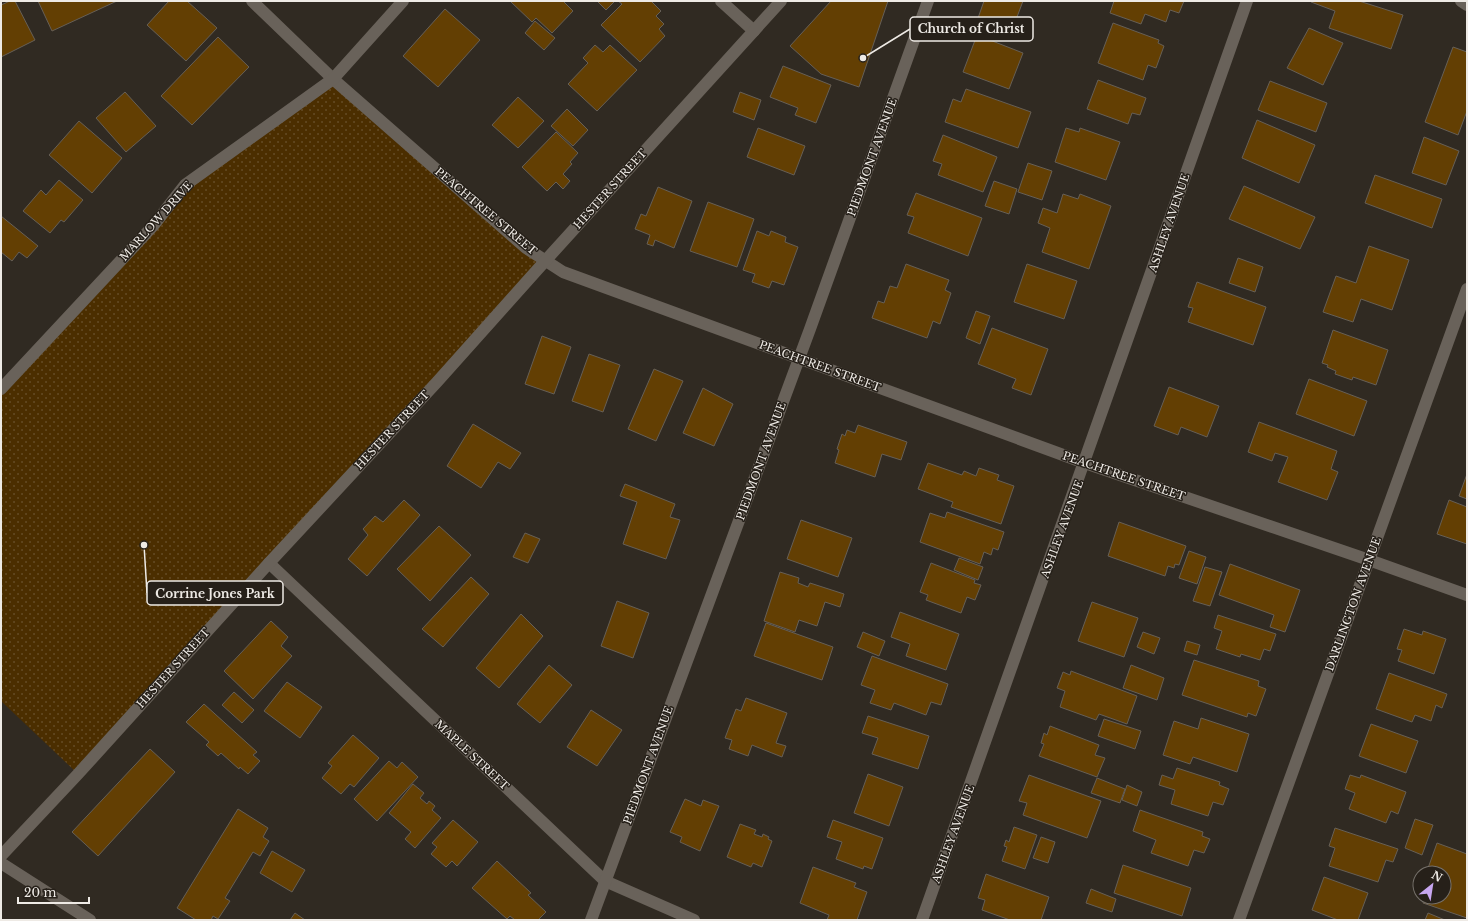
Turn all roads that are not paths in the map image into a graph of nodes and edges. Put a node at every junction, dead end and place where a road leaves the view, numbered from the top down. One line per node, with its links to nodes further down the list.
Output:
1 (252, 1): 10 (street, PEACHTREE STREET)
2 (403, 1): 10 (street, MARLOW DRIVE)
3 (721, 1): 9 (street)
4 (780, 1): 9 (street, HESTER STREET)
5 (928, 1): 13 (street, PIEDMONT AVENUE)
6 (1247, 1): 15 (street, ASHLEY AVENUE)
7 (1461, 1): 8 (street)
8 (1467, 4)
9 (754, 31): 11 (street, HESTER STREET)
10 (333, 80): 11 (street, PEACHTREE STREET); 14 (street, MARLOW DRIVE)
11 (546, 260): 13 (street, PEACHTREE STREET); 17 (street, HESTER STREET)
12 (1467, 289): 16 (street, DARLINGTON AVENUE)
13 (799, 358): 15 (street, PEACHTREE STREET); 21 (street, PIEDMONT AVENUE)
14 (1, 389)
15 (1085, 463): 16 (street, PEACHTREE STREET); 25 (street, ASHLEY AVENUE)
16 (1369, 560): 18 (street, PEACHTREE STREET); 26 (street, DARLINGTON AVENUE)
17 (269, 563): 19 (street, HESTER STREET); 21 (street, MAPLE STREET)
18 (1467, 594)
19 (1, 856)
20 (1, 863): 22 (street)
21 (605, 881): 23 (street, PIEDMONT AVENUE); 24 (street, MAPLE STREET)
22 (90, 920)
23 (591, 920)
24 (694, 920)
25 (922, 920)
26 (1239, 920)

